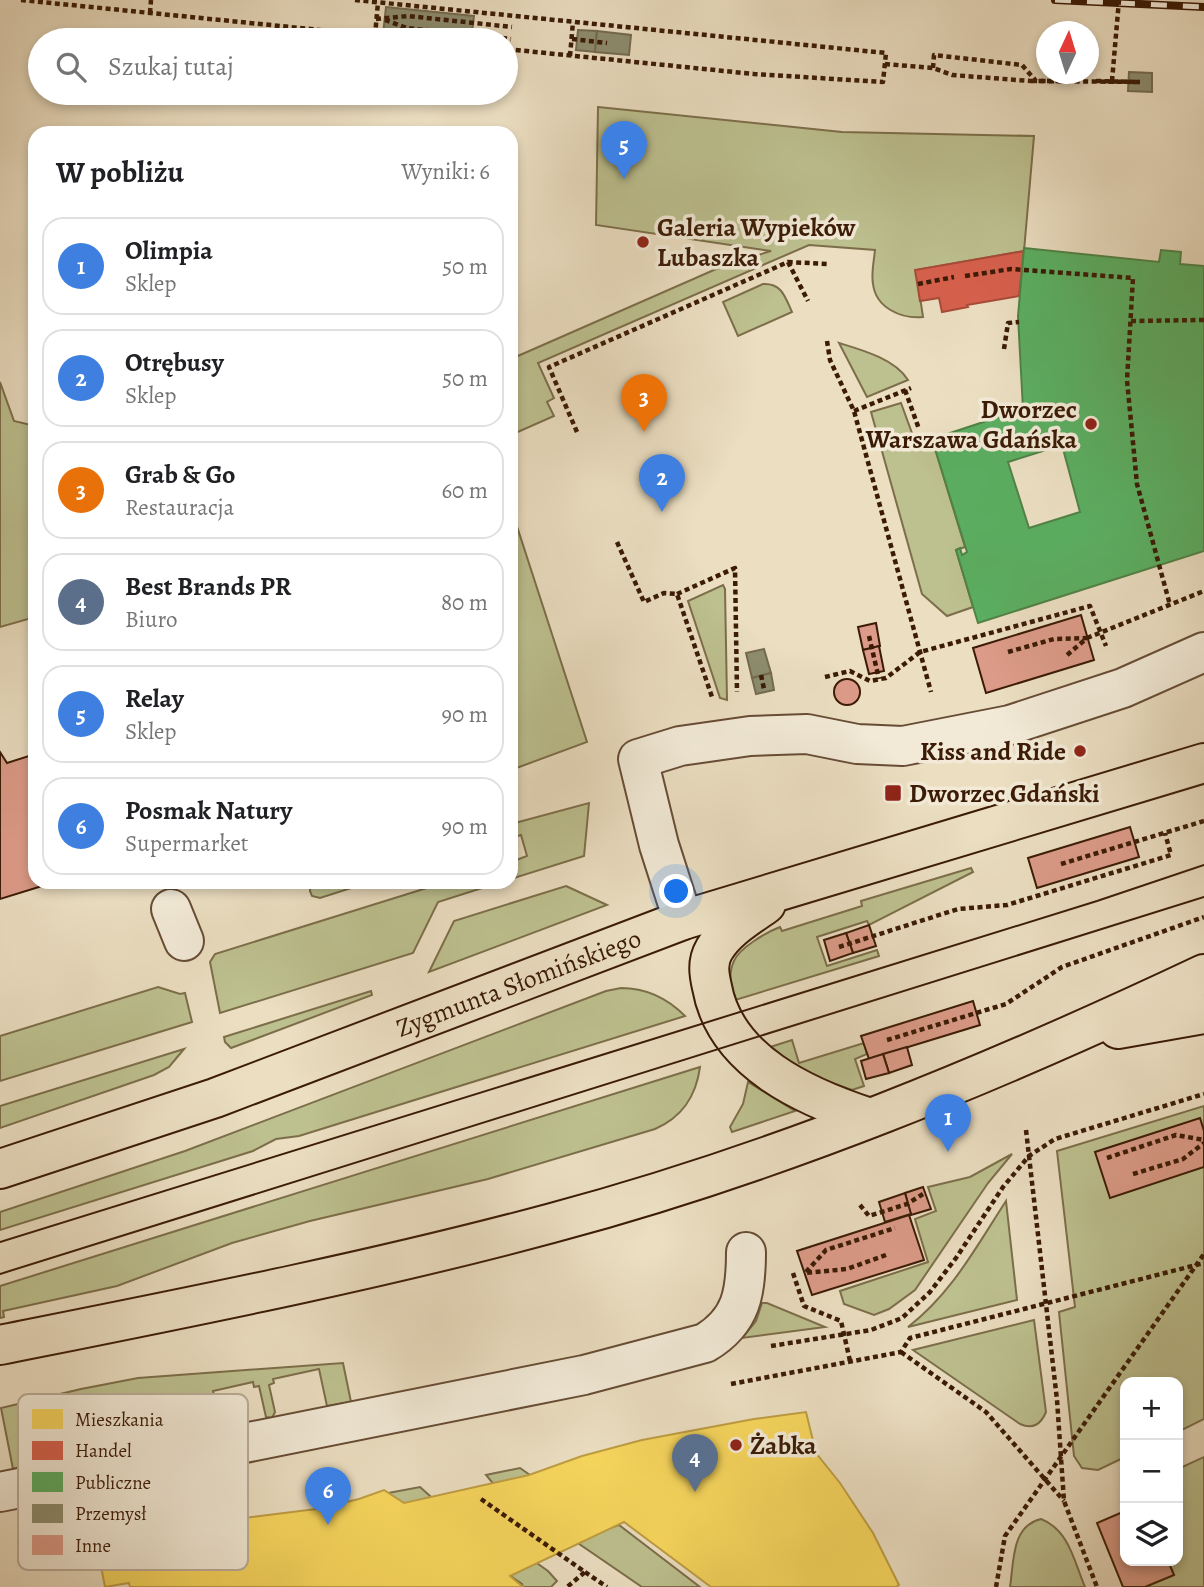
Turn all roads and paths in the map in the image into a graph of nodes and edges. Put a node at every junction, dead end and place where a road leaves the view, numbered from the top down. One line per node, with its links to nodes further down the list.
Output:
1 (21, 0): 6 (path)
2 (151, 0): 6 (path)
3 (355, 0): 5 (path)
4 (1119, 0): 20 (path, bridge)
5 (378, 2): 7 (path); 9 (path)
6 (150, 13): 11 (path)
7 (376, 19): 8 (path); 12 (path)
8 (385, 20): 10 (path); 13 (path)
9 (573, 22): 14 (path); 18 (path)
10 (512, 27)
11 (297, 28)
12 (375, 28)
13 (407, 28)
14 (572, 39): 15 (path); 17 (path)
15 (607, 43)
16 (518, 50): 17 (path)
17 (570, 56): 18 (path)
18 (885, 64): 19 (path)
19 (933, 68): 20 (path, bridge); 20 (path, bridge)
20 (1112, 81)
21 (788, 262): 22 (path); 26 (path); 34 (path)
22 (829, 264)
23 (965, 276): 28 (path)
24 (954, 277): 25 (path)
25 (918, 284)
26 (808, 301)
27 (1204, 320): 28 (path)
28 (1130, 321): 38 (path)
29 (1018, 322): 31 (path)
30 (827, 341): 32 (path)
31 (1004, 349)
32 (853, 411): 33 (path); 42 (path)
33 (919, 429)
34 (577, 432)
35 (617, 542): 37 (path)
36 (1204, 591): 38 (path)
37 (677, 594): 52 (path); 53 (path)
38 (1170, 605): 39 (path)
39 (1101, 633): 41 (path); 42 (path); 44 (path)
40 (869, 636): 49 (path)
41 (1087, 638): 43 (path); 46 (path)
42 (920, 652): 49 (path); 51 (path)
43 (1007, 652)
44 (1109, 652)
45 (1204, 652): 60 (lane)
46 (1061, 660)
47 (761, 675): 50 (path)
48 (825, 677): 49 (path)
49 (879, 679)
50 (765, 693)
51 (932, 699)
52 (738, 701)
53 (716, 707)
54 (1204, 762): 58 (main road, Zygmunta Słomińskiego)
55 (1204, 821): 56 (path)
56 (1165, 833): 57 (path); 61 (path)
57 (1060, 864)
58 (794, 885): 60 (main road, Zygmunta Słomińskiego); 67 (main road)
59 (1204, 918): 65 (path)
60 (683, 920): 72 (main road, Zygmunta Słomińskiego)
61 (839, 947)
62 (1204, 974): 64 (main road)
63 (1204, 1014): 64 (main road)
64 (1067, 1037): 67 (main road)
65 (887, 1040)
66 (1204, 1094): 70 (path)
67 (870, 1118): 86 (main road)
68 (1026, 1130): 70 (path)
69 (1204, 1141): 71 (path); 73 (path)
70 (1029, 1156): 83 (path); 84 (path)
71 (1107, 1158)
72 (0, 1169)
73 (1133, 1174)
74 (923, 1194): 75 (path)
75 (860, 1205)
76 (895, 1228): 79 (path)
77 (746, 1252): 85 (lane)
78 (1204, 1254): 82 (path)
79 (886, 1255)
80 (1204, 1263): 82 (path)
81 (791, 1265): 84 (path)
82 (1195, 1266): 83 (path); 91 (path)
83 (1046, 1304): 87 (path); 91 (path)
84 (845, 1335): 85 (path); 88 (path)
85 (705, 1343): 90 (lane)
86 (0, 1345)
87 (901, 1352): 88 (path); 92 (path)
88 (850, 1362): 89 (path)
89 (727, 1384)
90 (248, 1442)
91 (1061, 1458): 92 (path); 96 (path)
92 (1045, 1480): 96 (path); 100 (path)
93 (18, 1488): 94 (lane)
94 (0, 1492)
95 (481, 1499): 97 (path)
96 (1064, 1502): 101 (path)
97 (585, 1572): 98 (path); 99 (path)
98 (567, 1587)
99 (607, 1587)
100 (996, 1587)
101 (1097, 1587)

